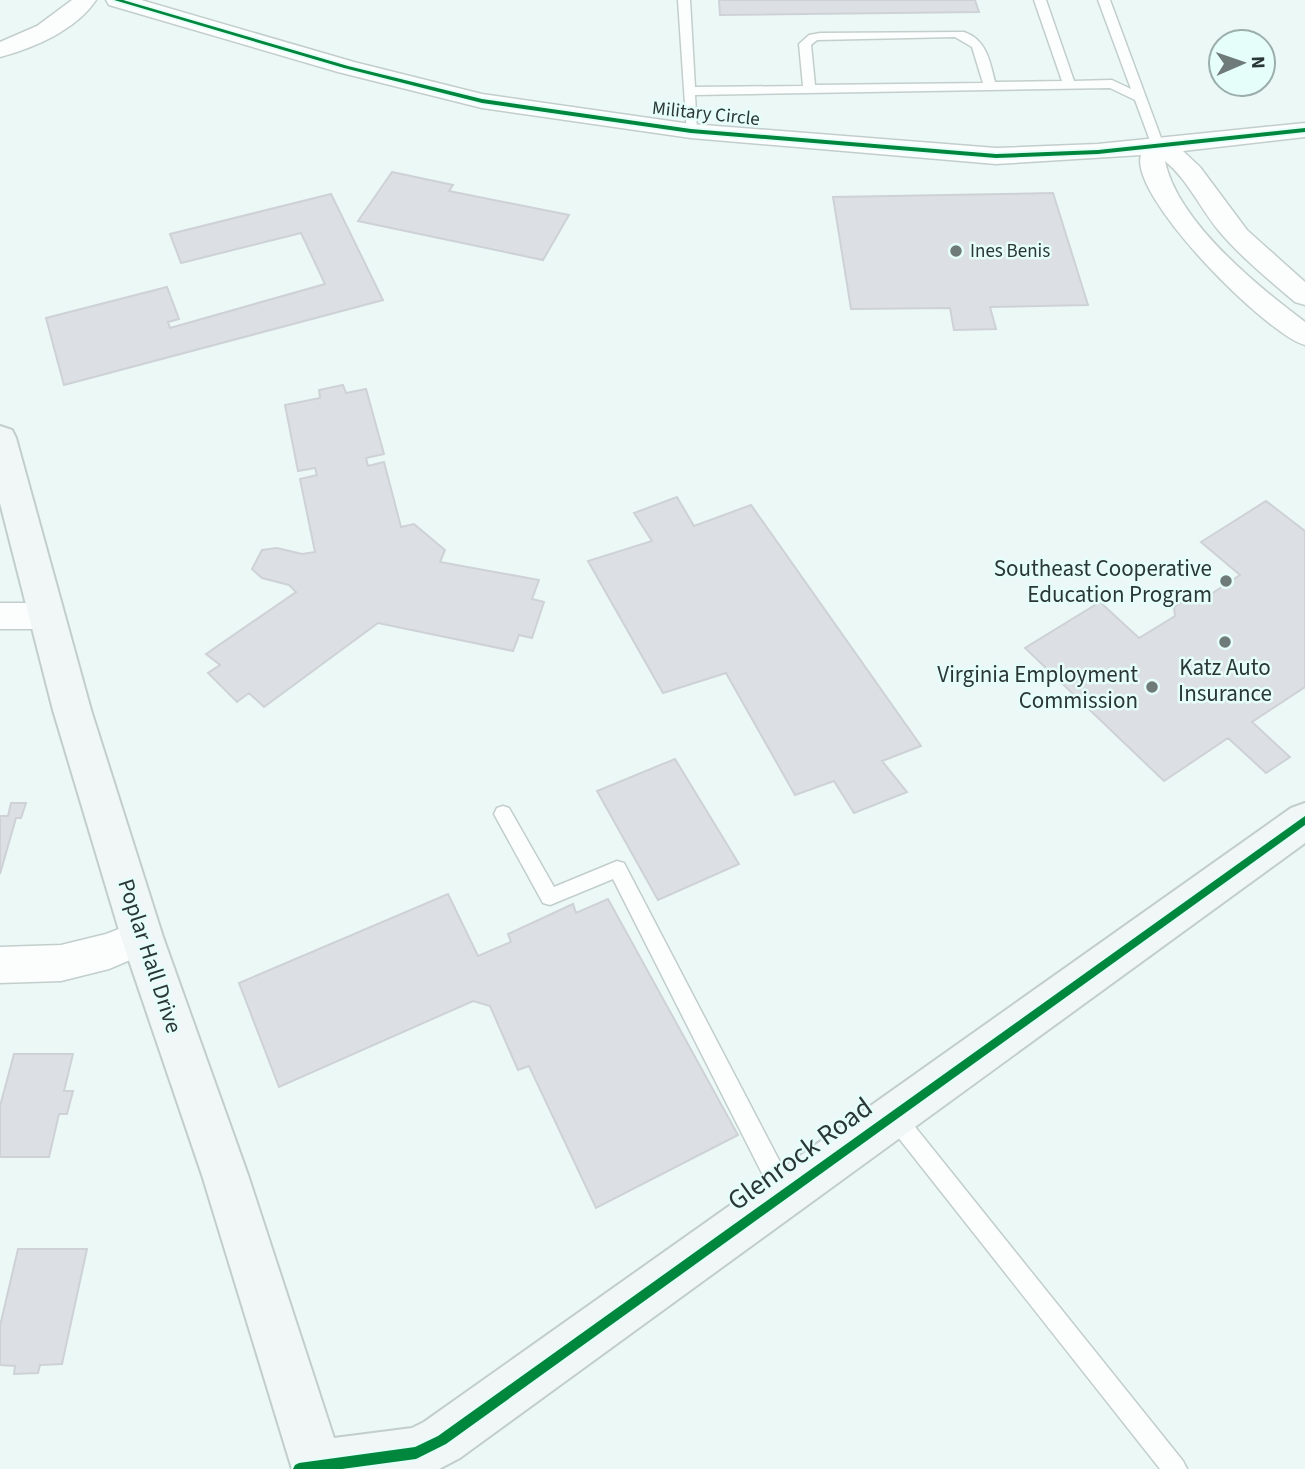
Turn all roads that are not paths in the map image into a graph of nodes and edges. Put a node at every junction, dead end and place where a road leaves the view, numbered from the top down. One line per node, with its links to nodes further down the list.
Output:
1 (85, 0): 8 (street)
2 (117, 0): 15 (street, Military Circle)
3 (684, 0): 12 (lane)
4 (1040, 0): 9 (lane)
5 (1104, 0): 13 (lane)
6 (33, 12): 7 (street)
7 (0, 30)
8 (0, 50)
9 (1069, 85): 10 (lane); 13 (lane)
10 (990, 86): 11 (lane); 11 (lane)
11 (809, 89): 12 (lane)
12 (689, 91): 15 (lane)
13 (1140, 98): 16 (lane)
14 (1305, 130): 16 (street, Military Circle)
15 (691, 131): 16 (street, Military Circle)
16 (1158, 146): 17 (street); 18 (street)
17 (1305, 296)
18 (1305, 336)
19 (0, 438): 21 (street, Poplar Hall Drive)
20 (0, 616): 21 (street)
21 (46, 616): 24 (street, Poplar Hall Drive)
22 (503, 814): 27 (lane)
23 (1305, 820): 26 (street, Glenrock Road)
24 (142, 937): 25 (street); 28 (street, Poplar Hall Drive)
25 (0, 965)
26 (893, 1115): 27 (street, Glenrock Road); 29 (lane)
27 (784, 1194): 28 (street, Glenrock Road)
28 (312, 1468)
29 (1175, 1469)

